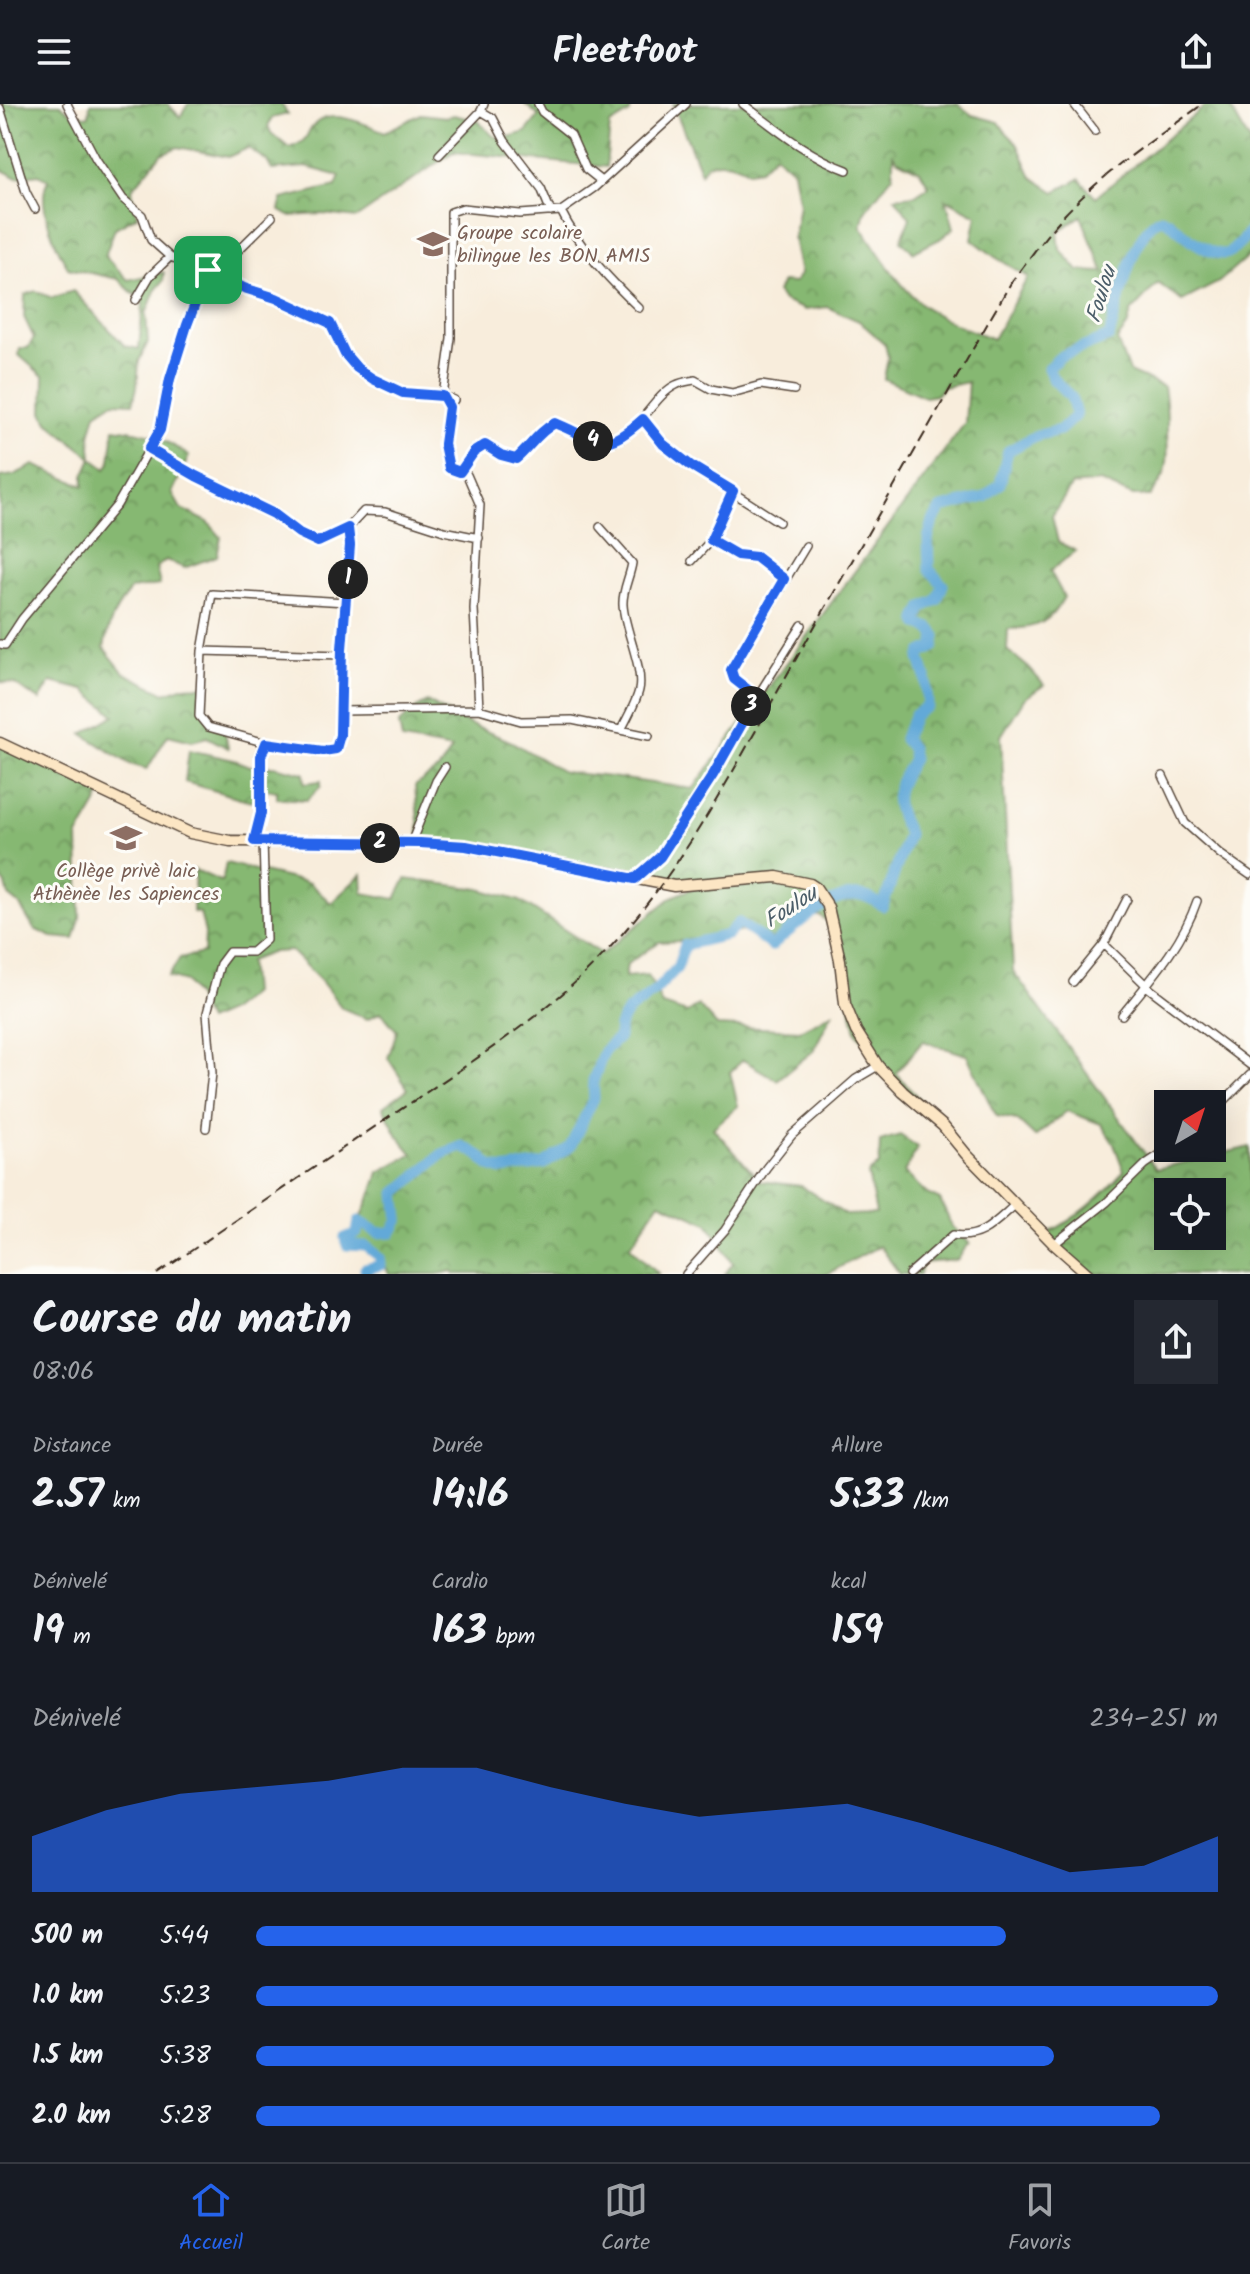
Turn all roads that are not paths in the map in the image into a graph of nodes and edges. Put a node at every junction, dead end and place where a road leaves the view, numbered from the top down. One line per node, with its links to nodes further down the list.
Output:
1 (67, 104): 17 (street)
2 (538, 104): 12 (street)
3 (686, 104): 12 (street)
4 (743, 104): 11 (street)
5 (1074, 104): 9 (street)
6 (482, 107): 10 (street); 15 (street)
7 (0, 108): 8 (street)
8 (3, 125): 13 (street)
9 (1095, 131)
10 (439, 155)
11 (847, 170)
12 (601, 181): 14 (street)
13 (35, 209)
14 (561, 211): 15 (street); 20 (street)
15 (551, 212): 22 (street)
16 (272, 217): 18 (street)
17 (170, 257): 18 (street); 19 (street)
18 (211, 272): 22 (street); 25 (street)
19 (136, 300)
20 (639, 308)
21 (794, 390): 24 (street)
22 (443, 396): 23 (street); 26 (street)
23 (454, 400)
24 (643, 419): 26 (street); 27 (street)
25 (149, 449): 30 (street); 38 (street)
26 (460, 472): 31 (street)
27 (733, 491): 28 (street); 32 (street)
28 (779, 522)
29 (600, 527): 44 (street)
30 (348, 528): 31 (street); 36 (street)
31 (479, 538): 42 (street)
32 (711, 540): 34 (street); 35 (street)
33 (806, 546): 35 (street)
34 (692, 561)
35 (784, 579): 41 (street)
36 (346, 602): 39 (street); 40 (street)
37 (802, 625): 41 (street)
38 (0, 644)
39 (202, 651): 40 (street); 47 (street)
40 (342, 655): 43 (street)
41 (757, 697): 53 (street)
42 (479, 709): 43 (street); 44 (street)
43 (341, 711): 47 (street)
44 (621, 730): 45 (street)
45 (649, 736)
46 (0, 743): 50 (street)
47 (266, 743): 50 (street)
48 (445, 767): 51 (street)
49 (1163, 776): 52 (street)
50 (258, 841): 51 (street); 64 (street)
51 (411, 843): 53 (street)
52 (1250, 875)
53 (635, 879): 61 (street)
54 (1127, 899): 56 (street)
55 (1197, 901): 58 (street)
56 (1104, 944): 57 (street); 58 (street)
57 (1073, 982)
58 (1146, 985): 59 (street); 60 (street)
59 (1122, 1015)
60 (1250, 1065)
61 (878, 1066): 66 (street); 68 (street)
62 (1250, 1075): 63 (street)
63 (1226, 1099)
64 (206, 1128)
65 (1154, 1159): 67 (street)
66 (1016, 1204): 67 (street); 69 (street)
67 (1054, 1244): 70 (street)
68 (686, 1274)
69 (909, 1274)
70 (1088, 1274)

